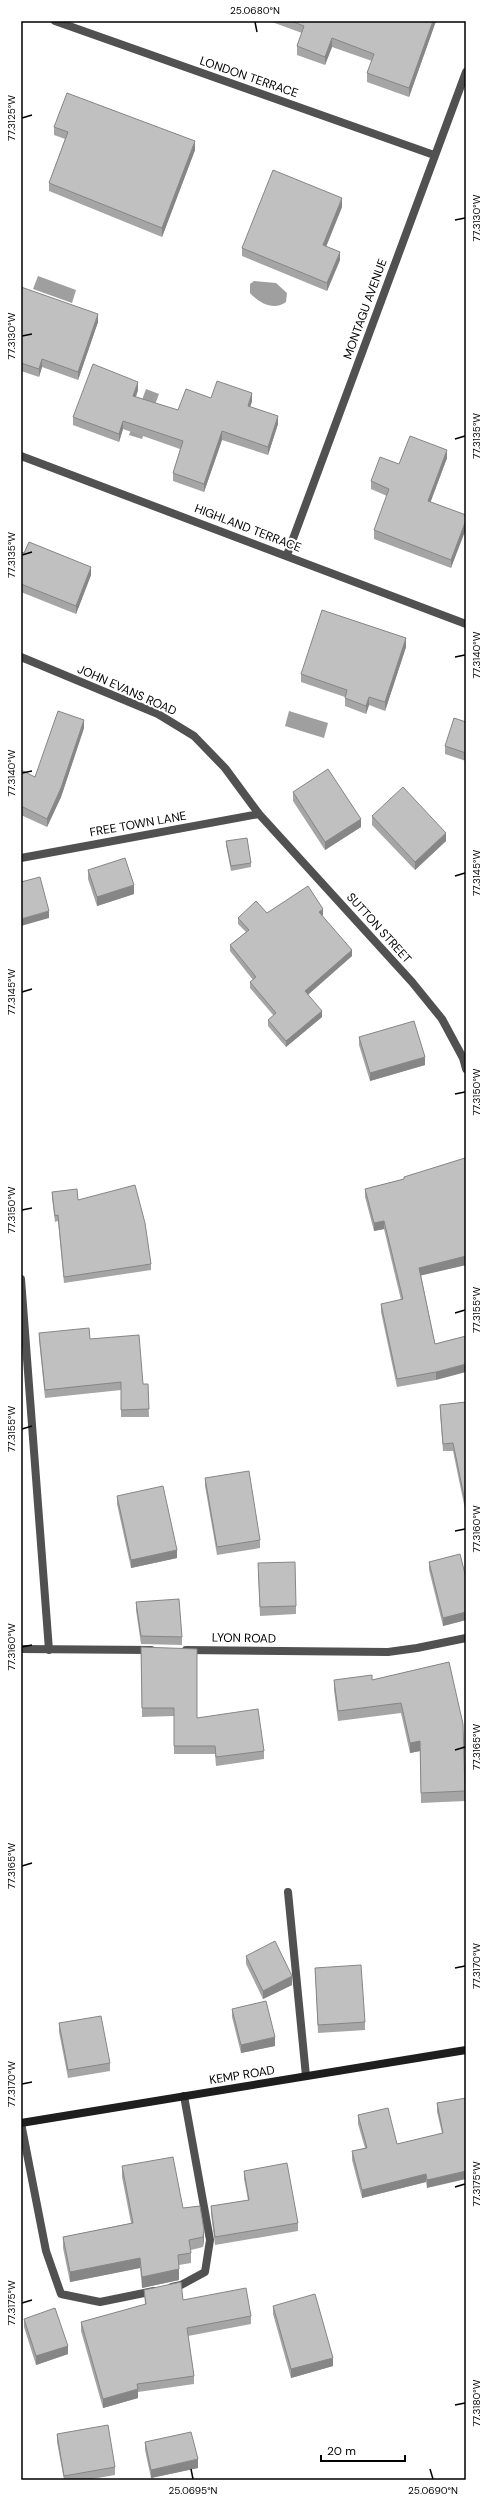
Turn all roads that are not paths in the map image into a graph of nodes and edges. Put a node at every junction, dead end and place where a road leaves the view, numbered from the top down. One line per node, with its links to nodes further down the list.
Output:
1 (55, 21): 3 (street, LONDON TERRACE)
2 (466, 72): 3 (street, MONTAGU AVENUE)
3 (434, 155): 5 (street, MONTAGU AVENUE)
4 (21, 456): 5 (street, HIGHLAND TERRACE)
5 (287, 555): 6 (street, HIGHLAND TERRACE)
6 (466, 624)
7 (21, 658): 8 (street, JOHN EVANS ROAD)
8 (260, 814): 9 (street, FREE TOWN LANE); 10 (street, SUTTON STREET)
9 (21, 858)
10 (466, 1069)
11 (21, 1279): 12 (street)
12 (25, 1364): 15 (street)
13 (466, 1638): 17 (street, LYON ROAD)
14 (21, 1649): 15 (street)
15 (49, 1650): 16 (street)
16 (158, 1650)
17 (174, 1650)
18 (288, 1892): 20 (street)
19 (466, 2050): 20 (street, KEMP ROAD)
20 (306, 2076): 21 (street, KEMP ROAD)
21 (184, 2096): 22 (street, KEMP ROAD); 22 (street)
22 (21, 2123)

